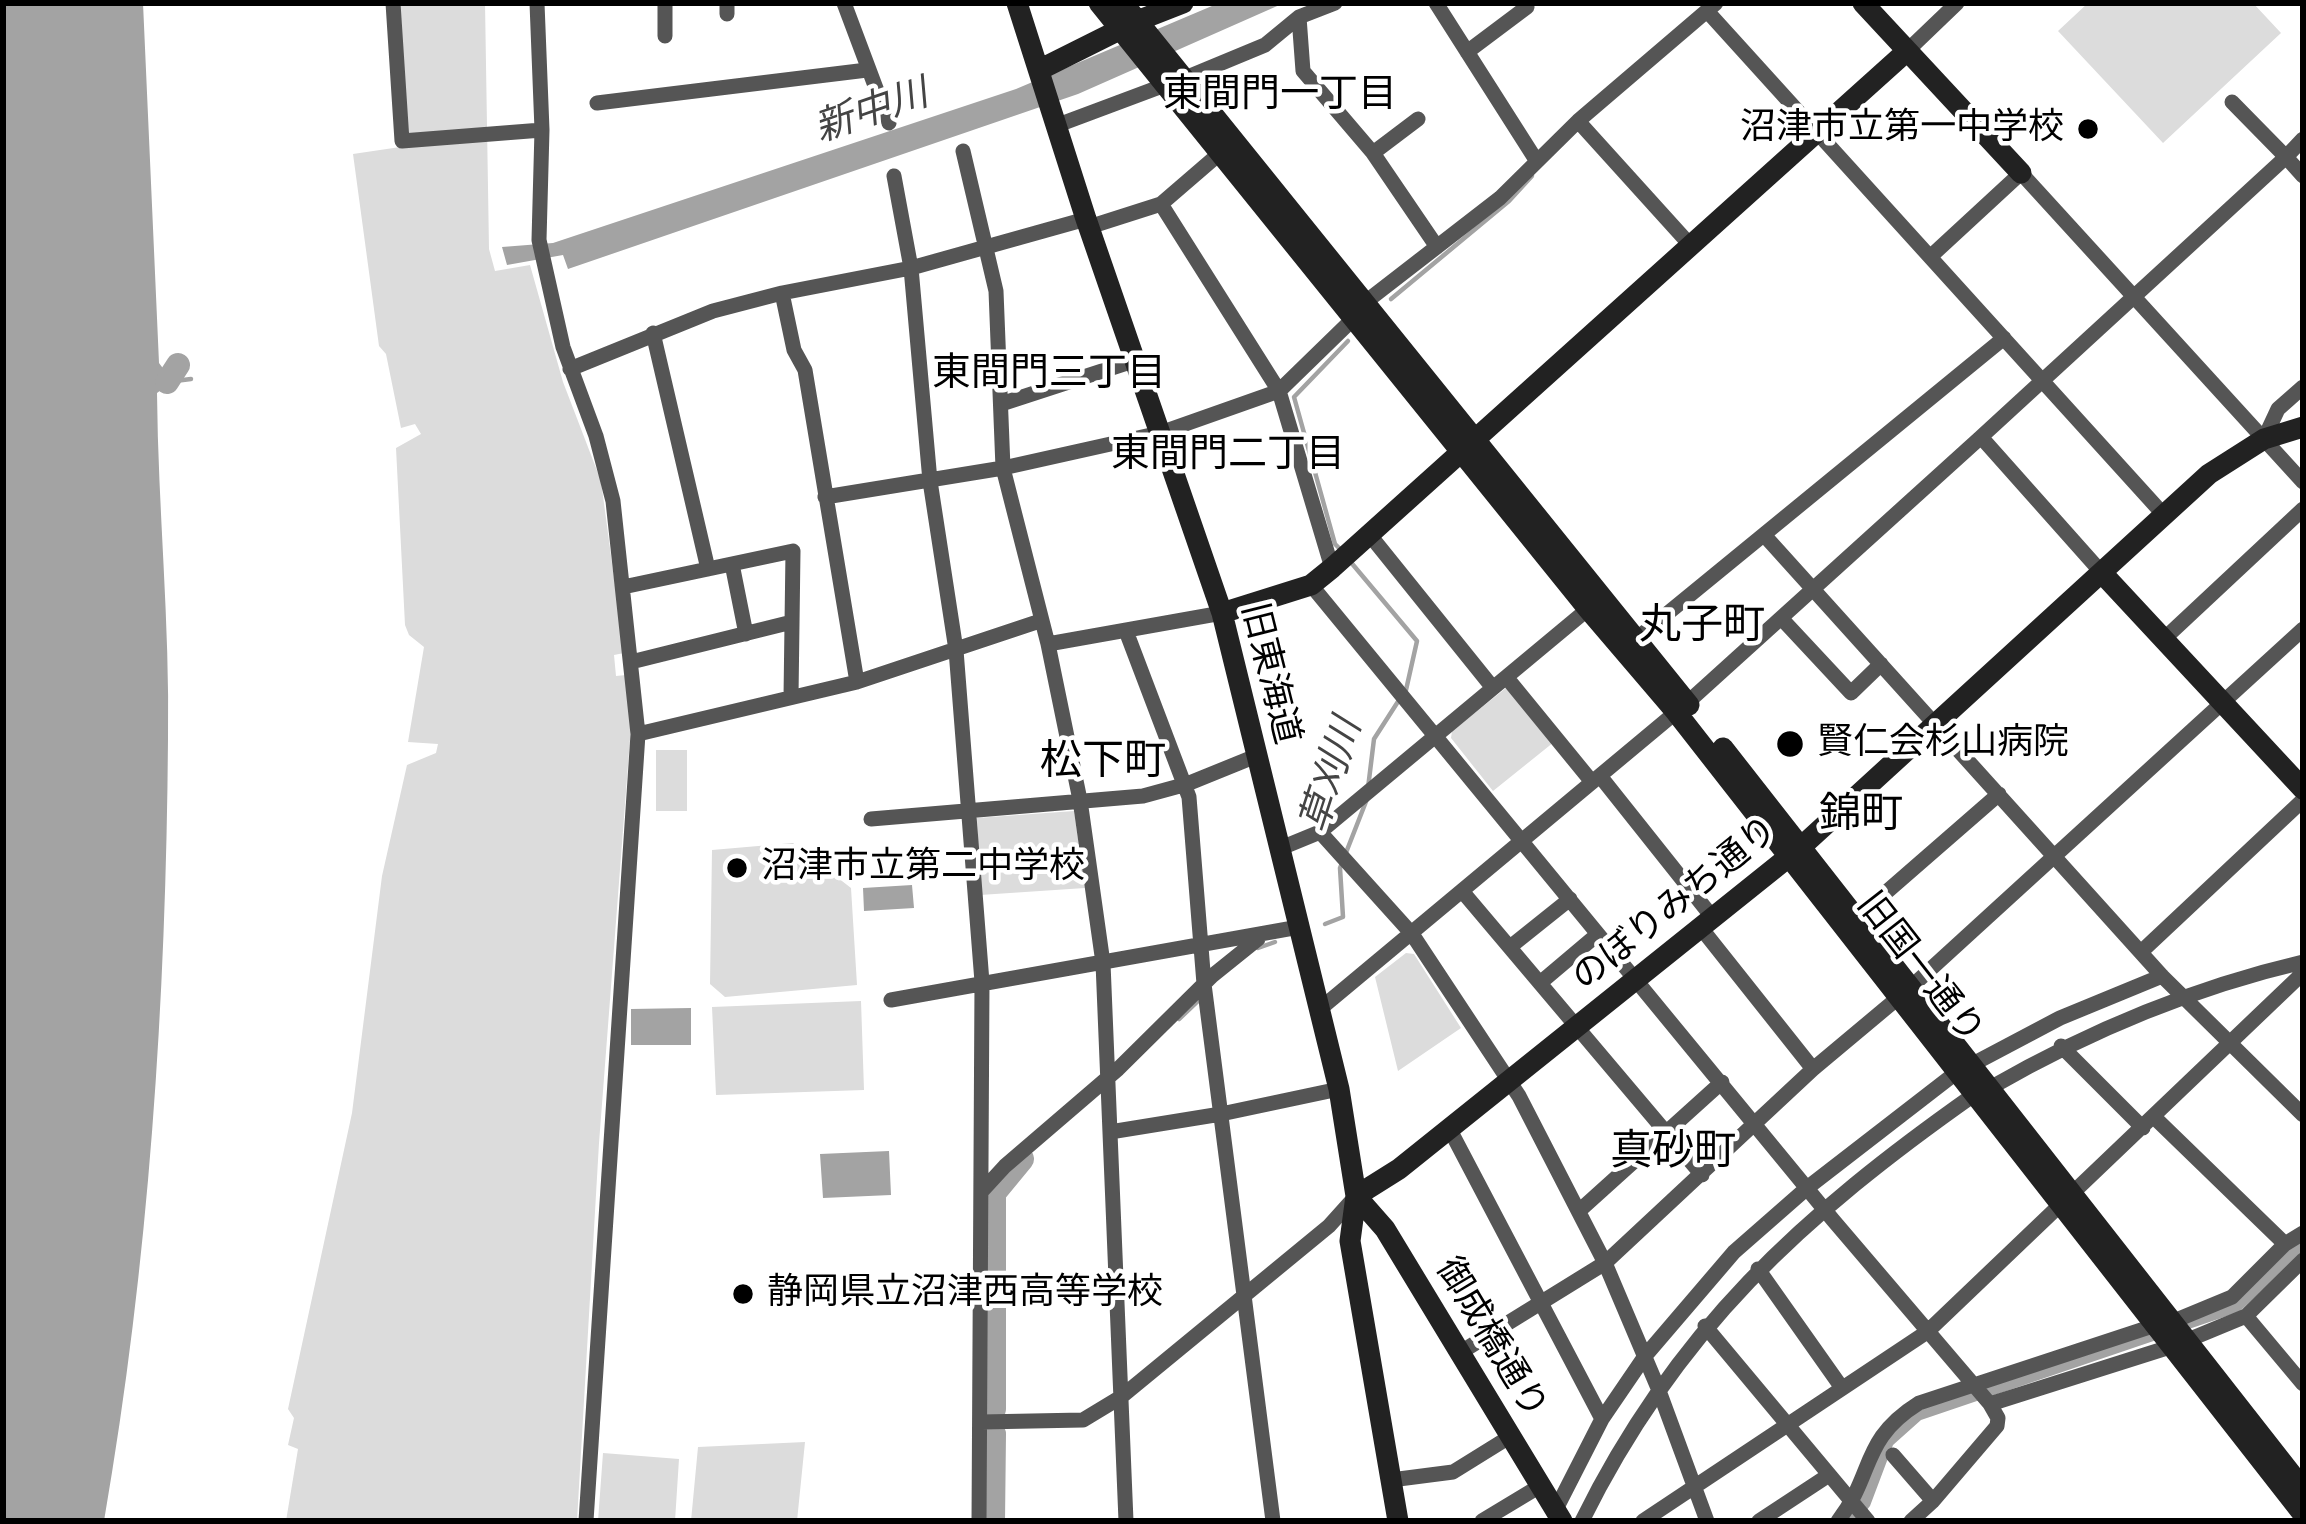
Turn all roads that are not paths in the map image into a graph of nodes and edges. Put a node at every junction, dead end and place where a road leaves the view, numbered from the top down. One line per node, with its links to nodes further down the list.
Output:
1 (392, 3): 28 (street)
2 (537, 3): 28 (street)
3 (665, 3): 16 (street)
4 (844, 3): 20 (street)
5 (1017, 3): 19 (street, 旧東海道)
6 (1099, 3): 15 (street)
7 (1183, 3): 15 (street)
8 (1335, 3): 14 (street)
9 (1436, 3): 18 (street)
10 (1863, 3): 17 (street)
11 (1958, 3): 17 (street)
12 (1527, 7): 18 (street)
13 (1712, 7): 26 (street); 29 (street)
14 (1299, 17): 21 (street); 32 (street)
15 (1131, 21): 19 (street); 21 (street)
16 (665, 36)
17 (1906, 50): 29 (street); 36 (street)
18 (1467, 52): 35 (street)
19 (1040, 69): 24 (street, 旧東海道)
20 (867, 70): 23 (street); 27 (street)
21 (1171, 78): 24 (street); 33 (street, 旧国一通り); 48 (street, 旧国一通り)
22 (2232, 102): 34 (street)
23 (597, 104)
24 (1056, 117): 40 (street, 旧東海道)
25 (1418, 119): 32 (street)
26 (1578, 122): 35 (street); 42 (street)
27 (889, 123)
28 (542, 130): 52 (street)
29 (1816, 134): 42 (street); 44 (street)
30 (2303, 139): 34 (street)
31 (963, 151): 43 (street)
32 (1372, 153): 41 (street)
33 (1219, 154): 39 (street); 48 (street, 旧国一通り)
34 (2286, 157): 38 (street); 47 (street)
35 (1536, 160): 41 (street)
36 (2021, 173): 44 (street); 47 (street)
37 (893, 176): 45 (street)
38 (2303, 176)
39 (1161, 204): 40 (street); 55 (street)
40 (1087, 223): 43 (street); 51 (street, 旧東海道)
41 (1437, 247): 48 (street)
42 (1692, 247): 61 (street)
43 (987, 248): 45 (street); 56 (street)
44 (1930, 257): 50 (street)
45 (911, 268): 46 (street); 63 (street)
46 (782, 293): 49 (street); 65 (street)
47 (2136, 296): 53 (street); 60 (street)
48 (1358, 312): 55 (street); 61 (street, 旧国一通り)
49 (653, 333): 52 (street); 72 (street)
50 (2004, 338): 53 (street); 69 (street)
51 (1136, 360): 56 (street); 58 (street, 旧東海道)
52 (569, 369): 75 (street)
53 (2041, 381): 59 (street); 67 (street)
54 (2303, 387): 60 (street)
55 (1279, 392): 58 (street); 71 (street)
56 (1001, 404): 62 (street)
57 (2303, 427): 60 (street, のぼりみち通り)
58 (1160, 434): 62 (street); 78 (street, 旧東海道)
59 (1981, 437): 73 (street); 76 (street)
60 (2264, 439): 64 (street); 67 (street, のぼりみち通り)
61 (1467, 446): 68 (street); 77 (street, 旧国一通り); 86 (street, 旧国一通り)
62 (1004, 468): 63 (street); 80 (street)
63 (930, 481): 65 (street); 88 (street)
64 (2303, 482)
65 (824, 497): 91 (street)
66 (2303, 509): 85 (street)
67 (2163, 514): 73 (street, のぼりみち通り)
68 (1369, 534): 71 (street); 92 (street)
69 (1765, 536): 76 (street); 86 (street)
70 (732, 564): 72 (street); 81 (street); 84 (street)
71 (1332, 568): 74 (street)
72 (708, 569): 75 (street)
73 (2102, 573): 85 (street); 96 (street, のぼりみち通り)
74 (1311, 585): 78 (street); 98 (street)
75 (623, 587): 89 (street)
76 (1813, 590): 79 (street); 90 (street)
77 (1588, 609): 92 (street); 95 (street, 旧国一通り)
78 (1222, 613): 83 (street); 99 (street, 旧東海道)
79 (1781, 618): 90 (street); 95 (street)
80 (1040, 621): 87 (street); 88 (street)
81 (792, 622): 84 (street); 93 (street)
82 (2303, 628): 94 (street)
83 (1126, 631): 87 (street); 101 (street)
84 (746, 634): 89 (street)
85 (2164, 638): 94 (street)
86 (1635, 640): 95 (street, 旧国一通り)
87 (1048, 644): 104 (street)
88 (956, 650): 91 (street); 106 (street)
89 (631, 662): 97 (street)
90 (1882, 664): 96 (street)
91 (857, 682): 93 (street)
92 (1500, 683): 98 (street); 100 (street)
93 (791, 698): 97 (street)
94 (2223, 704): 102 (street); 112 (street)
95 (1682, 708): 100 (street); 111 (street, 旧国一通り)
96 (1936, 723): 103 (street); 111 (street, のぼりみち通り)
97 (638, 734): 194 (street)
98 (1437, 735): 108 (street); 109 (street)
99 (1256, 756): 101 (street); 110 (street, 旧東海道)
100 (1596, 779): 109 (street); 115 (street)
101 (1187, 784): 104 (street); 121 (street)
102 (2303, 790)
103 (1999, 794): 112 (street); 116 (street)
104 (1080, 800): 106 (street); 125 (street)
105 (2303, 800): 123 (street)
106 (969, 810): 107 (street); 129 (street)
107 (871, 818)
108 (1320, 832): 110 (street); 119 (street)
109 (1524, 840): 113 (street); 114 (street)
110 (1281, 848): 117 (street, 旧東海道)
111 (1796, 852): 115 (street, のぼりみち通り); 116 (street, 旧国一通り)
112 (2056, 856): 123 (street); 132 (street)
113 (1462, 891): 119 (street); 122 (street)
114 (1570, 898): 120 (street); 122 (street)
115 (1707, 923): 128 (street, のぼりみち通り); 140 (street)
116 (1852, 923): 132 (street, 旧国一通り)
117 (1299, 927): 118 (street); 135 (street, 旧東海道)
118 (1264, 934): 121 (street); 131 (street)
119 (1412, 934): 135 (street); 142 (street)
120 (1598, 934): 128 (street); 130 (street)
121 (1201, 945): 125 (street); 131 (street)
122 (1510, 947): 130 (street)
123 (2140, 952): 127 (street)
124 (2303, 962): 133 (street)
125 (1103, 963): 129 (street); 141 (street)
126 (2303, 973): 137 (street)
127 (2162, 976): 133 (street); 139 (street)
128 (1636, 980): 136 (street, のぼりみち通り); 143 (street)
129 (982, 982): 134 (street); 155 (street)
130 (1540, 983): 136 (street)
131 (1204, 984): 141 (street); 146 (street)
132 (1904, 992): 139 (street, 旧国一通り); 140 (street)
133 (2184, 997): 137 (street); 138 (street)
134 (891, 1000)
135 (1320, 1009): 144 (street, 旧東海道)
136 (1577, 1026): 142 (street, のぼりみち通り); 152 (street)
137 (2230, 1044): 147 (street); 148 (street)
138 (2061, 1046): 145 (street); 148 (street)
139 (1965, 1068): 145 (street, 旧国一通り); 154 (street)
140 (1813, 1069): 149 (street)
141 (1107, 1078): 151 (street); 155 (street)
142 (1508, 1081): 150 (street, のぼりみち通り); 159 (street)
143 (1722, 1082): 149 (street); 152 (street)
144 (1339, 1089): 146 (street); 156 (street, 旧東海道)
145 (1983, 1091): 157 (street, 旧国一通り); 158 (street)
146 (1221, 1114): 151 (street); 165 (street)
147 (2303, 1115)
148 (2148, 1123): 157 (street); 161 (street)
149 (1756, 1126): 153 (street); 154 (street)
150 (1449, 1128): 156 (street, のぼりみち通り); 166 (street)
151 (1110, 1132): 177 (street)
152 (1665, 1132): 153 (street); 159 (street)
153 (1702, 1175): 163 (street)
154 (1807, 1188): 158 (street); 172 (street)
155 (982, 1191): 180 (street)
156 (1356, 1196): 165 (street); 171 (street, 御成橋通り); 185 (street, 旧東海道)
157 (2069, 1199): 169 (street, 旧国一通り); 170 (street)
158 (1825, 1210): 164 (street); 170 (street)
159 (1579, 1211): 163 (street)
160 (2303, 1233): 161 (street)
161 (2285, 1244): 169 (street)
162 (2303, 1260): 167 (street)
163 (1605, 1263): 166 (street); 172 (street)
164 (1758, 1269): 168 (street); 176 (street)
165 (1243, 1296): 177 (street); 197 (street)
166 (1541, 1303): 171 (street); 179 (street)
167 (2246, 1316): 169 (street); 174 (street)
168 (1706, 1326): 175 (street); 181 (street)
169 (2171, 1331): 173 (street); 178 (street); 188 (street, 旧国一通り); 191 (street, 旧国一通り)
170 (1927, 1332): 173 (street); 176 (street)
171 (1461, 1352): 182 (street, 御成橋通り)
172 (1645, 1356): 175 (street); 179 (street)
173 (1973, 1384): 178 (street); 190 (street)
174 (2303, 1384)
175 (1658, 1388): 187 (street); 200 (street)
176 (1842, 1388): 181 (street)
177 (1121, 1397): 180 (street); 196 (street)
178 (1990, 1404): 189 (street)
179 (1602, 1419): 192 (street)
180 (981, 1422): 195 (street)
181 (1785, 1425): 184 (street); 187 (street)
182 (1511, 1436): 185 (street); 186 (street, 御成橋通り)
183 (1894, 1455): 189 (street)
184 (1829, 1475): 190 (street); 203 (street)
185 (1391, 1480): 198 (street, 旧東海道)
186 (1540, 1486): 192 (street, 御成橋通り); 199 (street)
187 (1697, 1486): 201 (street); 202 (street)
188 (2303, 1489)
189 (1933, 1501): 205 (street)
190 (1853, 1502): 193 (street); 204 (street)
191 (2303, 1514)
192 (1556, 1518)
193 (1867, 1519)
194 (586, 1521)
195 (980, 1521)
196 (1126, 1521)
197 (1273, 1521)
198 (1398, 1521)
199 (1481, 1521)
200 (1582, 1521)
201 (1643, 1521)
202 (1707, 1521)
203 (1759, 1521)
204 (1838, 1521)
205 (1911, 1521)

